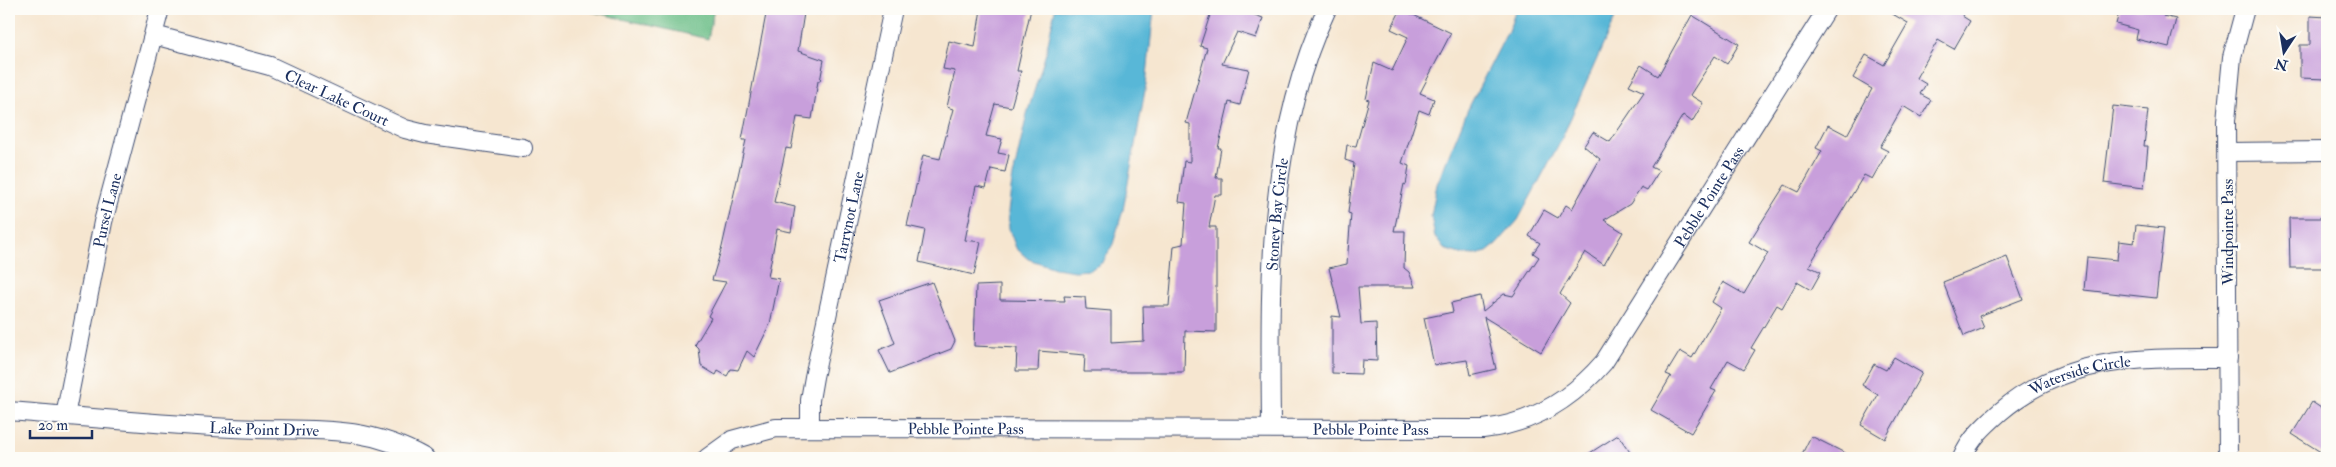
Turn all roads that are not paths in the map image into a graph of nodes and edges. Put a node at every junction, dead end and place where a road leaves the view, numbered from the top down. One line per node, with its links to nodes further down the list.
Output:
1 (160, 9): 6 (street, Pursel Lane)
2 (893, 9): 13 (street, Tarrynot Lane)
3 (1327, 9): 14 (street, Stoney Bay Circle)
4 (1827, 9): 14 (street, Pebble Pointe Pass)
5 (2245, 9): 9 (street, Windpointe Pass)
6 (154, 35): 7 (street, Clear Lake Court); 12 (street, Pursel Lane)
7 (523, 148)
8 (2327, 151): 9 (street)
9 (2227, 152): 10 (street, Windpointe Pass)
10 (2228, 358): 17 (street, Waterside Circle); 18 (street, Windpointe Pass)
11 (9, 411): 12 (street, Lake Point Drive)
12 (65, 416): 15 (street, Lake Point Drive)
13 (810, 427): 14 (street, Pebble Pointe Pass); 16 (street, Pebble Pointe Pass)
14 (1271, 428)
15 (425, 458)
16 (707, 458)
17 (1962, 458)
18 (2228, 458)

